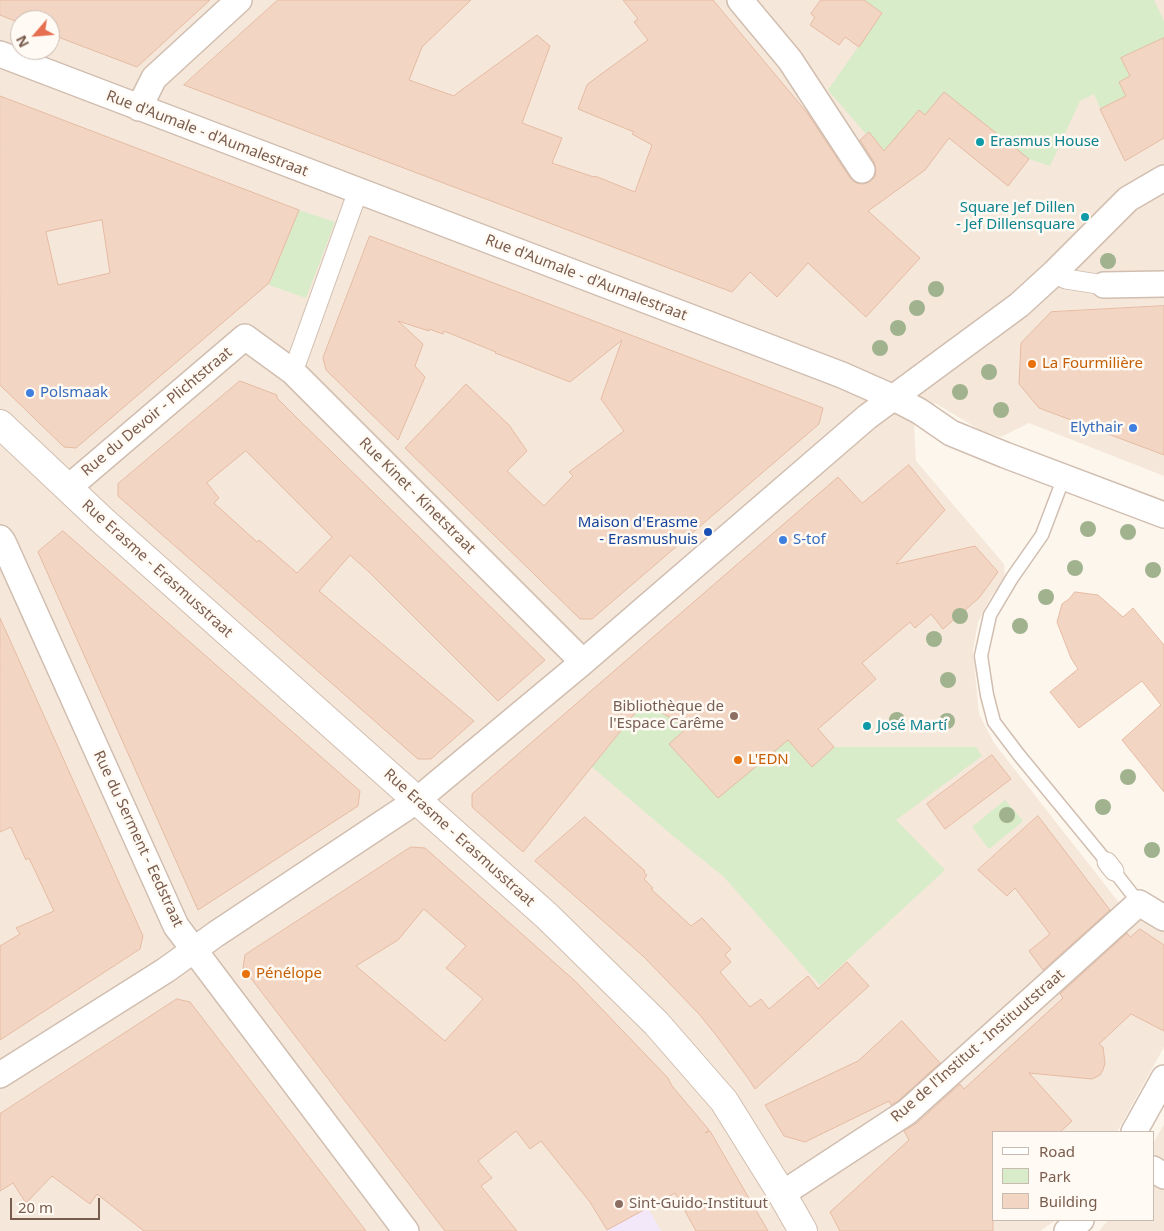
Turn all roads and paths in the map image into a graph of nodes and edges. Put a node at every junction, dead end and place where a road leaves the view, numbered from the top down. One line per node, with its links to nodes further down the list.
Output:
1 (239, 0): 4 (street)
2 (740, 0): 5 (street)
3 (0, 54): 4 (street, Rue d'Aumale - d'Aumalestraat)
4 (139, 108): 7 (street, Rue d'Aumale - d'Aumalestraat)
5 (862, 170)
6 (1164, 178): 8 (street)
7 (358, 191): 12 (street); 13 (street, Rue d'Aumale - d'Aumalestraat)
8 (1054, 273): 10 (street); 13 (street)
9 (1164, 284): 10 (street)
10 (1104, 285)
11 (245, 337): 12 (street, Rue Kinet - Kinetstraat); 16 (street, Rue du Devoir - Plichtstraat)
12 (293, 372): 19 (street, Rue Kinet - Kinetstraat)
13 (894, 398): 15 (street, Rue d'Aumale - d'Aumalestraat); 19 (street)
14 (0, 424): 16 (street, Rue Erasme - Erasmusstraat)
15 (1064, 477): 17 (street, Rue d'Aumale - d'Aumalestraat); 21 (lane)
16 (68, 488): 20 (street, Rue Erasme - Erasmusstraat)
17 (1161, 516)
18 (2, 540): 23 (street, Rue du Serment - Eedstraat)
19 (583, 662): 20 (street)
20 (416, 801): 23 (street); 27 (street, Rue Erasme - Erasmusstraat)
21 (1139, 903): 22 (street); 27 (street, Rue de l'Institut - Instituutstraat)
22 (1164, 918)
23 (194, 950): 24 (street); 29 (street, Rue du Serment - Eedstraat)
24 (0, 1076)
25 (1164, 1078): 26 (street)
26 (1135, 1131)
27 (782, 1194): 30 (street, Rue Erasme - Erasmusstraat)
28 (1080, 1221): 31 (street)
29 (406, 1231)
30 (803, 1231)
31 (1067, 1231)

